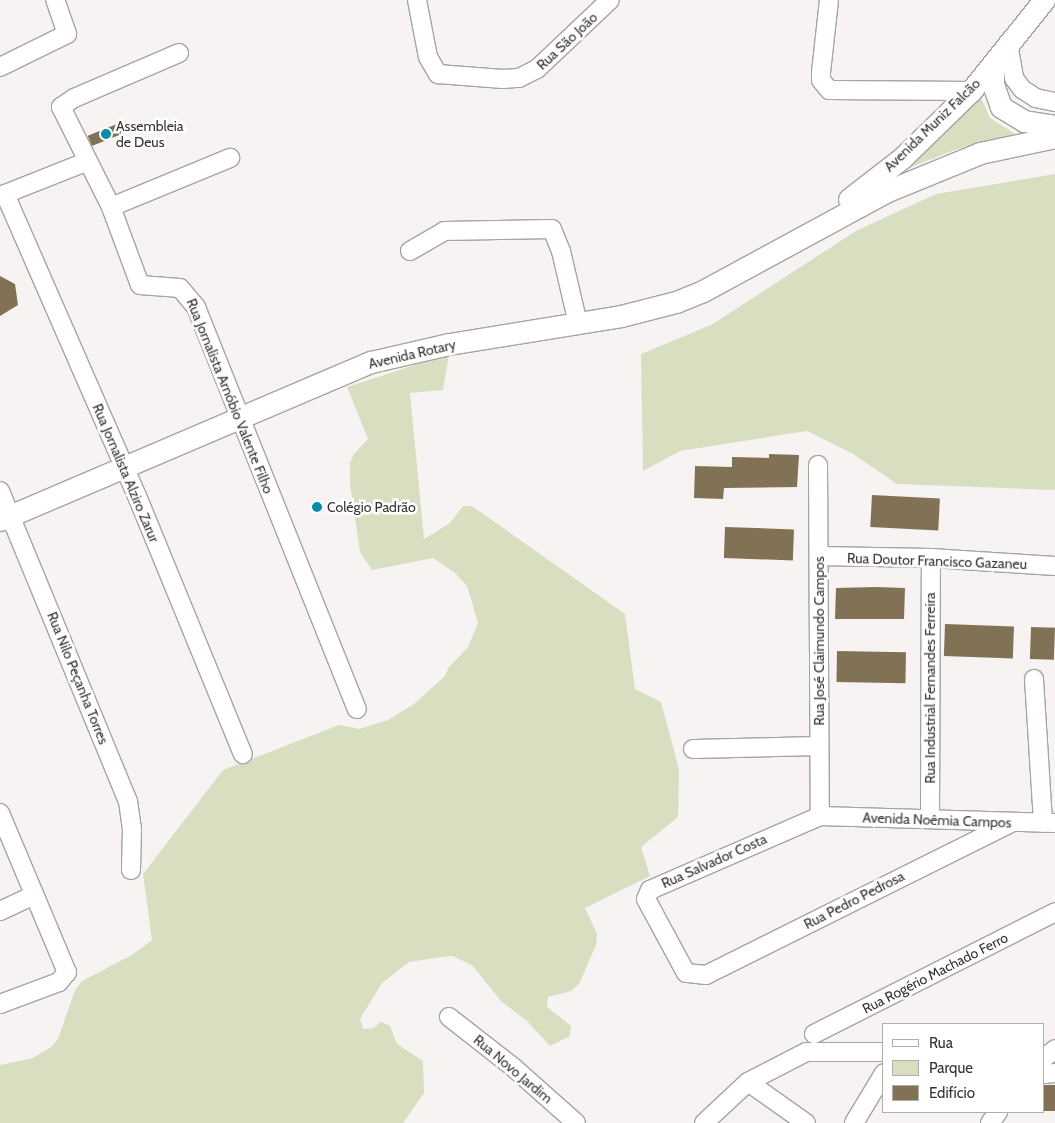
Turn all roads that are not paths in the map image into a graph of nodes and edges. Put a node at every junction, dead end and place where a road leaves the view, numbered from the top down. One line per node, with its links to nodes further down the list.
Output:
1 (55, 0): 9 (street)
2 (417, 0): 3 (street, Rua São João)
3 (610, 0)
4 (829, 0): 10 (street)
5 (1044, 0): 6 (main road, Avenida Muniz Falcão)
6 (1008, 43): 8 (main road, Avenida Muniz Falcão); 11 (street)
7 (179, 53): 15 (street, Rua Jornalista Arnóbio Valente Filho)
8 (993, 64): 10 (main road, Avenida Muniz Falcão); 12 (main road)
9 (0, 67)
10 (971, 91): 18 (main road, Avenida Muniz Falcão)
11 (1055, 102)
12 (1055, 126)
13 (1055, 137): 18 (main road)
14 (230, 158): 17 (street)
15 (86, 162): 16 (street); 17 (street, Rua Jornalista Arnóbio Valente Filho)
16 (3, 195): 23 (street, Rua Jornalista Alziro Zarur)
17 (111, 207): 21 (street, Rua Jornalista Arnóbio Valente Filho)
18 (806, 234): 20 (main road, Avenida Rotary)
19 (410, 251): 20 (street)
20 (578, 324): 21 (main road, Avenida Rotary)
21 (238, 416): 23 (main road, Avenida Rotary); 30 (street, Rua Jornalista Arnóbio Valente Filho)
22 (818, 465): 26 (street, Rua José Claimundo Campos)
23 (125, 469): 25 (main road, Avenida Rotary); 33 (street, Rua Jornalista Alziro Zarur)
24 (0, 491): 25 (street, Rua Nilo Peçanha Torres)
25 (5, 518): 41 (street, Rua Nilo Peçanha Torres)
26 (819, 556): 27 (street, Rua Doutor Francisco Gazaneu); 31 (street, Rua José Claimundo Campos)
27 (931, 558): 28 (street, Rua Doutor Francisco Gazaneu); 36 (street, Rua Industrial Fernandes Ferreira)
28 (1055, 566)
29 (1034, 679): 39 (street)
30 (357, 709)
31 (819, 746): 32 (street); 35 (street, Rua José Claimundo Campos)
32 (693, 749)
33 (243, 754)
34 (0, 813): 42 (street)
35 (820, 816): 36 (street, Avenida Noêmia Campos); 45 (street, Rua Salvador Costa)
36 (930, 819): 37 (street, Avenida Noêmia Campos)
37 (958, 820): 38 (street, Avenida Noêmia Campos); 40 (street)
38 (1013, 822): 39 (street, Avenida Noêmia Campos); 40 (street, Rua Pedro Pedrosa)
39 (1049, 823)
40 (968, 842): 45 (street, Rua Pedro Pedrosa)
41 (131, 870)
42 (35, 895): 43 (street); 46 (street)
43 (0, 911)
44 (1055, 912): 48 (street, Rua Rogério Machado Ferro)
45 (695, 976)
46 (0, 1004)
47 (449, 1017): 54 (street, Rua Novo Jardim)
48 (814, 1034)
49 (1055, 1049): 51 (street)
50 (882, 1052): 53 (street)
51 (1045, 1057)
52 (882, 1076): 57 (street)
53 (748, 1082): 55 (street); 56 (street)
54 (576, 1123)
55 (704, 1123)
56 (806, 1123)
57 (854, 1123)

